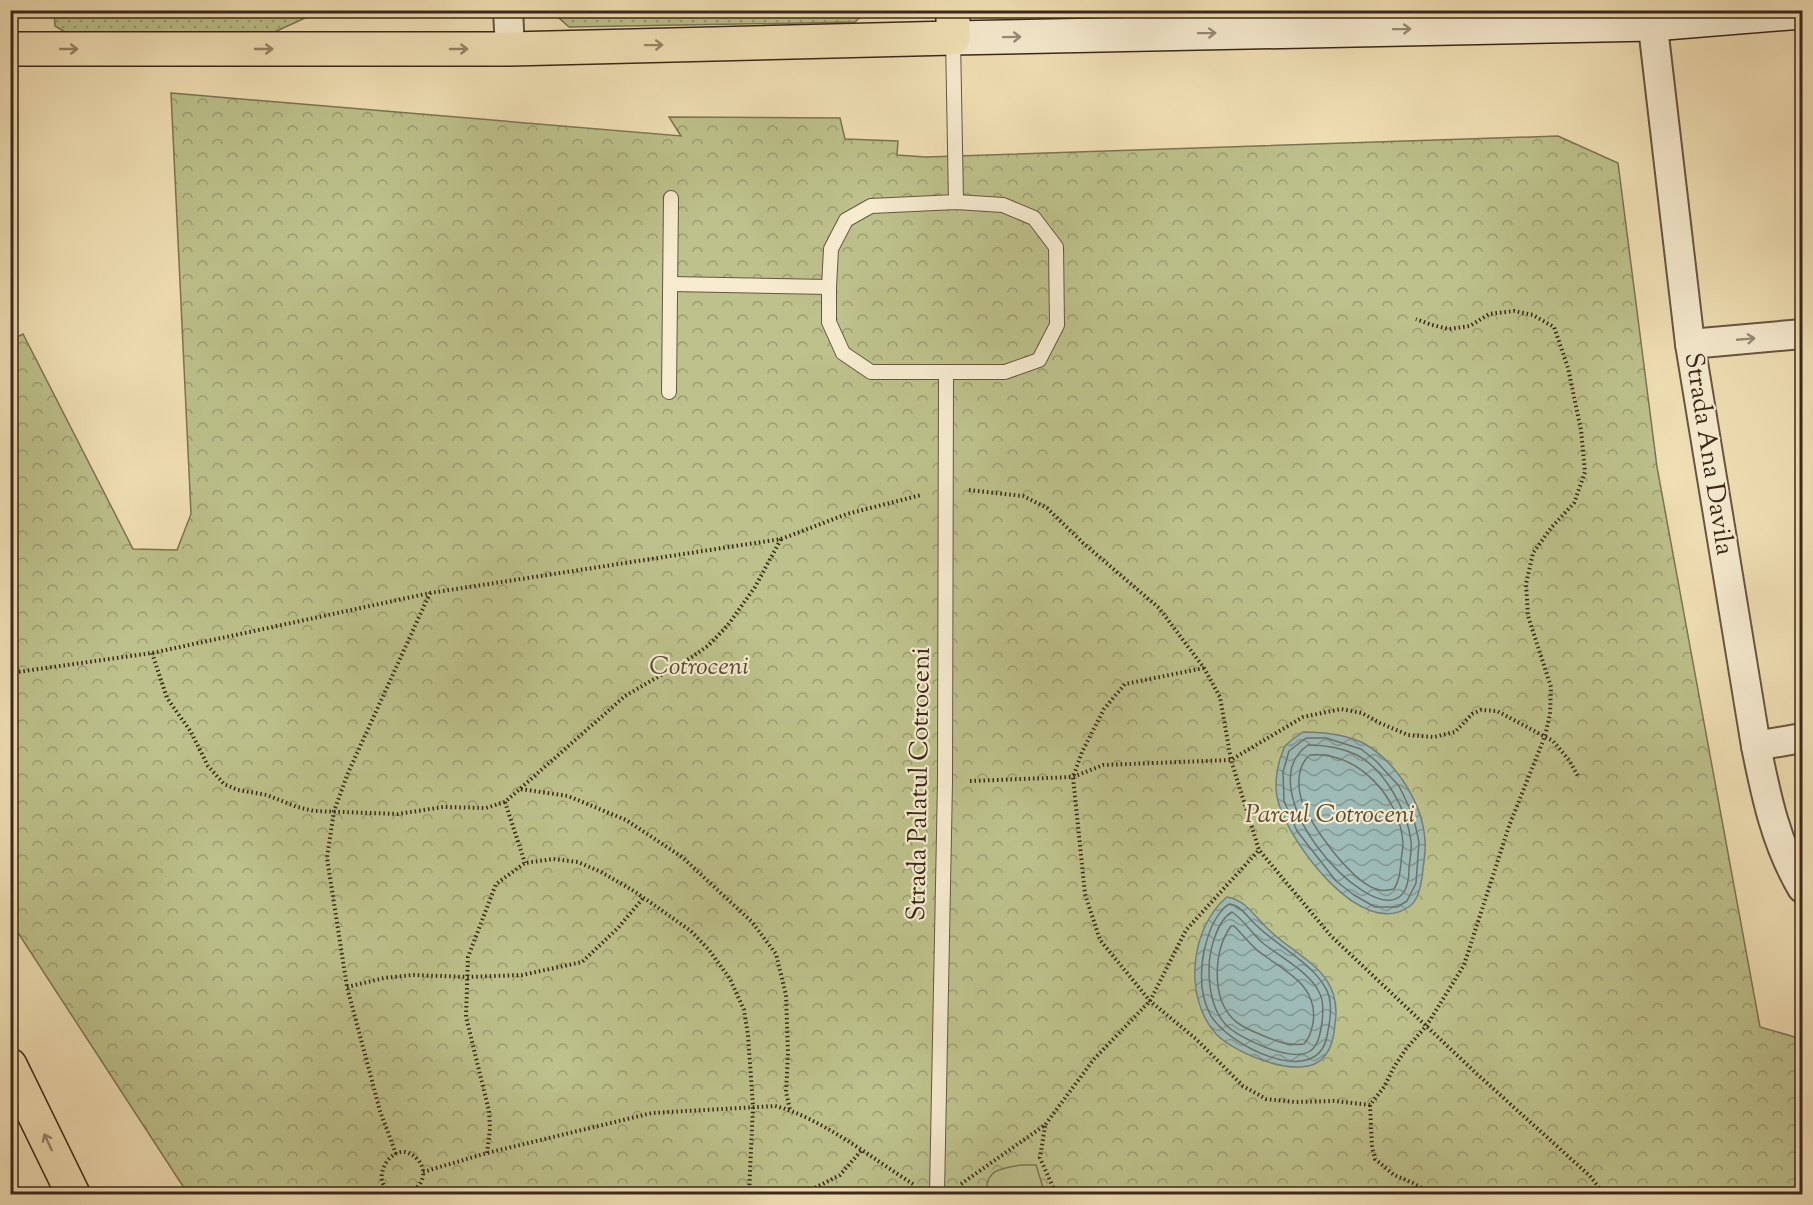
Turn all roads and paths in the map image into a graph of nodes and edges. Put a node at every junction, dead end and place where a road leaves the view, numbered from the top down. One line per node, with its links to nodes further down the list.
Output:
1 (508, 10): 5 (street)
2 (1803, 12): 3 (main road)
3 (1652, 17): 4 (main road, one-way to 3); 13 (street, Strada Ana Davila)
4 (953, 24): 5 (main road, one-way to 4); 8 (lane)
5 (510, 49): 6 (main road, one-way to 5)
6 (10, 50)
7 (671, 198): 9 (lane)
8 (956, 202): 10 (lane); 14 (lane)
9 (671, 284): 10 (lane); 15 (lane)
10 (829, 287): 14 (lane)
11 (1416, 319): 22 (path)
12 (1803, 334): 13 (street, one-way to 12)
13 (1690, 344): 24 (street, Strada Ana Davila)
14 (946, 373): 16 (lane, Strada Palatul Cotroceni)
15 (669, 392)
16 (946, 488): 17 (path); 20 (path); 28 (lane, Strada Palatul Cotroceni)
17 (781, 539): 18 (path); 29 (path)
18 (430, 593): 19 (path); 31 (path)
19 (152, 653): 21 (path); 31 (path)
20 (1204, 668): 25 (path); 26 (path)
21 (10, 673)
22 (1545, 736): 25 (path); 27 (path); 39 (path)
23 (1803, 738): 24 (street)
24 (1756, 746): 34 (street, Strada Ana Davila)
25 (1231, 760): 26 (path); 32 (path)
26 (1073, 777): 28 (path); 38 (path)
27 (1579, 778)
28 (945, 782): 57 (lane, Strada Palatul Cotroceni)
29 (521, 789): 30 (path); 43 (path)
30 (506, 802): 31 (path); 33 (path)
31 (334, 811): 37 (path)
32 (1259, 850): 38 (path); 39 (path)
33 (525, 863): 35 (path); 36 (path)
34 (1803, 888)
35 (644, 897): 36 (path); 42 (path)
36 (468, 977): 37 (path); 46 (path)
37 (347, 987): 47 (path)
38 (1150, 1001): 41 (path); 44 (path)
39 (1427, 1025): 41 (path); 60 (path)
40 (10, 1065): 51 (main road, one-way to 40)
41 (1370, 1105): 59 (path)
42 (753, 1106): 43 (path); 46 (path); 55 (path)
43 (790, 1110): 45 (path)
44 (1045, 1125): 49 (path); 58 (path)
45 (861, 1151): 50 (path); 56 (path)
46 (487, 1153): 48 (path)
47 (396, 1154): 48 (path); 52 (path)
48 (423, 1172): 54 (path)
49 (955, 1188)
50 (920, 1189)
51 (73, 1194)
52 (395, 1194): 53 (path)
53 (403, 1194)
54 (408, 1194)
55 (749, 1194)
56 (803, 1194)
57 (938, 1194)
58 (1056, 1194)
59 (1432, 1194)
60 (1604, 1194)

